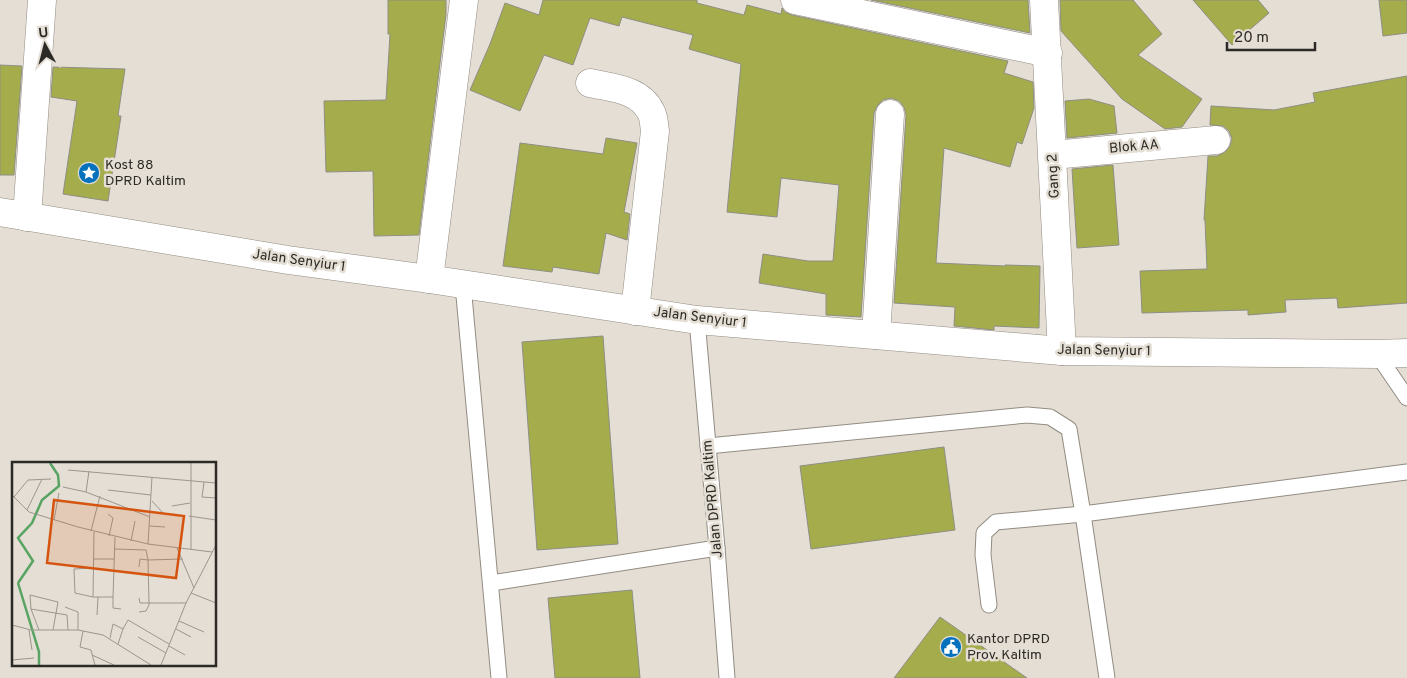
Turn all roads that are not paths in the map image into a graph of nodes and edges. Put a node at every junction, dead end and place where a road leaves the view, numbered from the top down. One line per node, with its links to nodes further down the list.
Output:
1 (42, 0): 11 (street)
2 (464, 0): 12 (street)
3 (795, 0): 5 (street)
4 (1044, 0): 5 (street, Gang 2)
5 (1048, 52): 9 (street, Gang 2)
6 (590, 83): 14 (street)
7 (890, 114): 16 (street)
8 (1216, 140): 9 (street, Blok AA)
9 (1053, 155): 17 (street, Gang 2)
10 (0, 212): 11 (street, Jalan Senyiur 1)
11 (28, 217): 12 (street, Jalan Senyiur 1)
12 (429, 279): 13 (street, Jalan Senyiur 1)
13 (463, 285): 14 (street, Jalan Senyiur 1); 25 (lane)
14 (635, 311): 15 (street, Jalan Senyiur 1)
15 (697, 320): 16 (street, Jalan Senyiur 1); 21 (lane, Jalan DPRD Kaltim)
16 (876, 335): 17 (street, Jalan Senyiur 1)
17 (1062, 351): 19 (street, Jalan Senyiur 1)
18 (1407, 353): 19 (street, Jalan Senyiur 1)
19 (1376, 354): 20 (lane)
20 (1407, 398)
21 (708, 446): 23 (lane); 24 (lane, Jalan DPRD Kaltim)
22 (1407, 472): 23 (lane)
23 (1083, 514): 26 (lane); 29 (lane)
24 (717, 548): 25 (lane); 28 (lane, Jalan DPRD Kaltim)
25 (490, 583): 27 (lane)
26 (989, 605)
27 (495, 678)
28 (727, 678)
29 (1107, 678)

